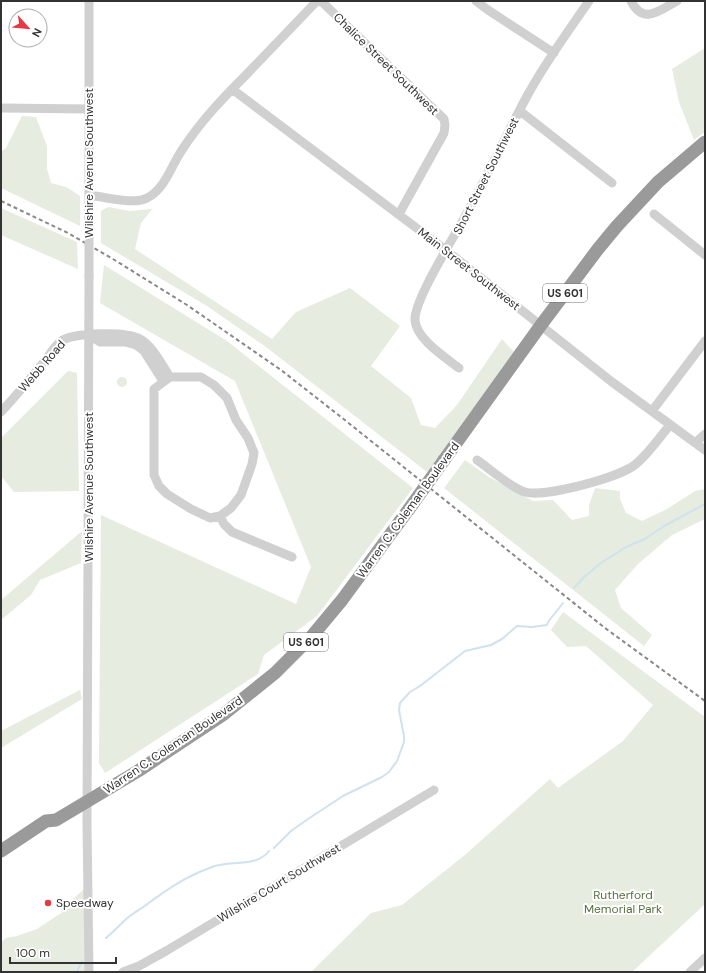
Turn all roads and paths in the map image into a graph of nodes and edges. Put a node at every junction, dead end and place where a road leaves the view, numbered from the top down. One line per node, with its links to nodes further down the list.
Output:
1 (89, 1): 11 (street, Wilshire Avenue Southwest)
2 (317, 1): 9 (street)
3 (321, 1): 16 (street, Chalice Street Southwest)
4 (476, 1): 8 (street)
5 (589, 1): 8 (street, Short Street Southwest)
6 (631, 1): 7 (street)
7 (677, 1)
8 (554, 53): 12 (street, Short Street Southwest)
9 (232, 88): 15 (street); 16 (street, Main Street Southwest)
10 (1, 108): 11 (street)
11 (89, 109): 15 (street, Wilshire Avenue Southwest)
12 (520, 111): 14 (street); 18 (street, Short Street Southwest)
13 (705, 142): 20 (highway, Warren C. Coleman Boulevard / US 601)
14 (612, 183)
15 (90, 195): 21 (street, Wilshire Avenue Southwest, bridge)
16 (399, 214): 18 (street, Main Street Southwest)
17 (654, 214): 19 (street)
18 (447, 251): 20 (street, Main Street Southwest); 23 (street, Short Street Southwest)
19 (705, 255)
20 (541, 326): 25 (street, Main Street Southwest); 35 (highway, Warren C. Coleman Boulevard / US 601, bridge)
21 (89, 335): 24 (street, Webb Road); 26 (street, Webb Road); 35 (street, Wilshire Avenue Southwest)
22 (705, 342): 25 (street)
23 (459, 368)
24 (166, 379): 32 (street); 32 (street)
25 (652, 411): 27 (street, Main Street Southwest)
26 (1, 412)
27 (670, 424): 29 (street, Main Street Southwest); 31 (street)
28 (705, 434): 29 (street)
29 (695, 443): 30 (street, Main Street Southwest)
30 (705, 450)
31 (477, 460)
32 (220, 516): 33 (street)
33 (292, 557)
34 (434, 790): 41 (street, Wilshire Court Southwest)
35 (87, 802): 36 (highway, Warren C. Coleman Boulevard / US 601); 40 (street, Wilshire Avenue Southwest)
36 (56, 820): 37 (highway, Warren C. Coleman Boulevard / US 601); 38 (highway, Warren C. Coleman Boulevard / US 601)
37 (1, 850)
38 (1, 859)
39 (705, 958): 42 (street)
40 (89, 972)
41 (123, 972)
42 (690, 972)

